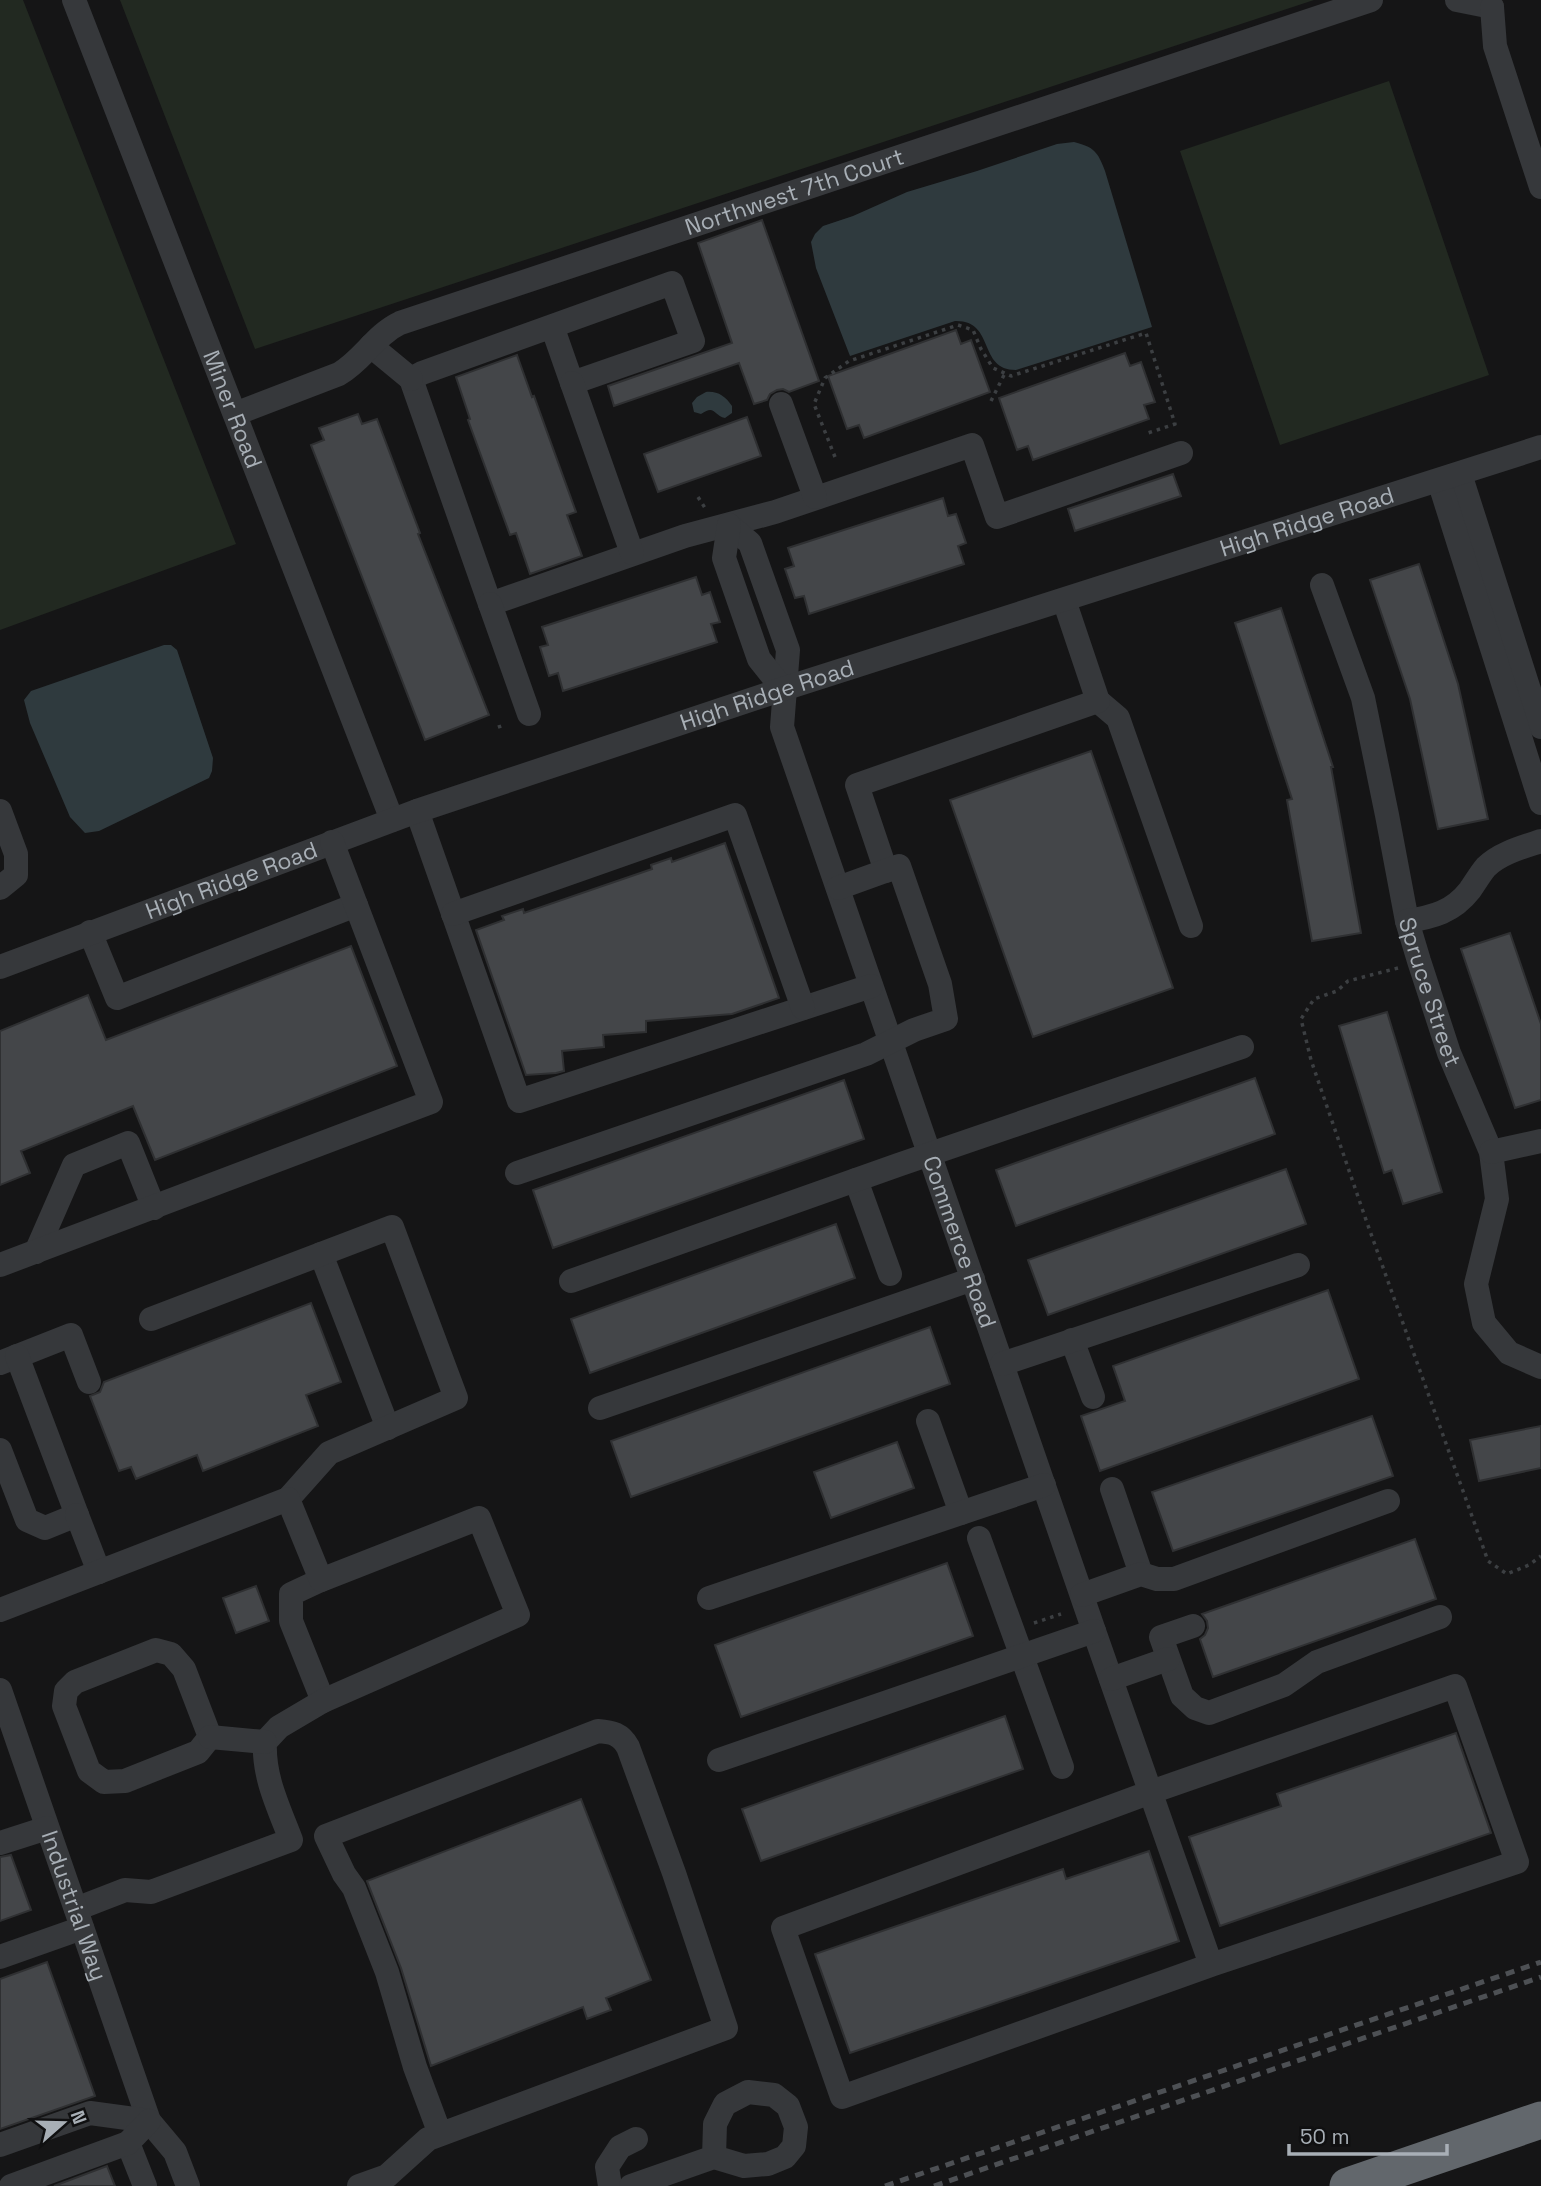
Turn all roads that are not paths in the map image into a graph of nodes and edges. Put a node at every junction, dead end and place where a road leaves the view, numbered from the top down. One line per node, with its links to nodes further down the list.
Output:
1 (74, 0): 11 (street, Miner Road)
2 (1371, 0): 7 (street, Northwest 7th Court)
3 (1457, 0): 4 (street)
4 (1502, 4): 5 (street)
5 (1541, 187)
6 (552, 326): 8 (street); 9 (street); 9 (street)
7 (371, 346): 8 (street); 11 (street, Northwest 7th Court)
8 (411, 379): 20 (street)
9 (572, 383): 17 (street)
10 (781, 404): 15 (street)
11 (235, 414): 29 (street, Miner Road)
12 (1541, 447): 14 (street, High Ridge Road)
13 (1181, 453): 15 (street)
14 (1450, 477): 19 (street, High Ridge Road); 21 (street)
15 (815, 497): 16 (street)
16 (729, 524): 17 (street); 22 (street)
17 (632, 553): 20 (street)
18 (1322, 585): 37 (street, Spruce Street)
19 (1064, 600): 22 (street, High Ridge Road); 23 (street)
20 (490, 604): 24 (street)
21 (1511, 672): 25 (street); 26 (street)
22 (783, 689): 28 (street, High Ridge Road); 34 (street, Commerce Road)
23 (1098, 701): 32 (street); 38 (street)
24 (530, 714)
25 (1541, 727)
26 (1541, 803)
27 (0, 811): 33 (street)
28 (417, 811): 29 (street, High Ridge Road); 36 (street)
29 (392, 820): 31 (street, High Ridge Road)
30 (1541, 841): 37 (street)
31 (332, 842): 35 (street); 39 (street, High Ridge Road)
32 (886, 872): 34 (street); 43 (street)
33 (0, 888)
34 (838, 888): 41 (street, Commerce Road)
35 (356, 905): 39 (street); 50 (street)
36 (453, 914): 42 (street); 42 (street)
37 (1407, 921): 46 (street, Spruce Street)
38 (1191, 926)
39 (90, 932): 40 (street, High Ridge Road)
40 (0, 967)
41 (871, 986): 42 (street); 43 (street, Commerce Road)
42 (803, 1009)
43 (891, 1042): 47 (street, Commerce Road); 48 (street)
44 (1242, 1047): 47 (street)
45 (1541, 1141): 46 (street)
46 (1491, 1152): 62 (street, Spruce Street)
47 (930, 1154): 49 (street); 56 (street, Commerce Road)
48 (517, 1173)
49 (856, 1180): 55 (street); 57 (street)
50 (154, 1208): 51 (street); 51 (street)
51 (37, 1252): 53 (street)
52 (321, 1254): 58 (street); 67 (street); 67 (street)
53 (0, 1265)
54 (1298, 1265): 59 (street)
55 (890, 1274)
56 (973, 1279): 61 (street, Commerce Road); 65 (street)
57 (572, 1281)
58 (151, 1319)
59 (1072, 1340): 61 (street); 64 (street)
60 (8, 1359): 63 (street); 74 (street)
61 (1002, 1364): 69 (street, Commerce Road)
62 (1541, 1367)
63 (89, 1382)
64 (1093, 1397)
65 (600, 1408)
66 (928, 1421): 73 (street)
67 (388, 1428): 71 (street)
68 (0, 1450): 74 (street)
69 (1044, 1485): 73 (street); 79 (street, Commerce Road)
70 (1112, 1489): 77 (street)
71 (288, 1499): 76 (street); 78 (street)
72 (1388, 1501): 77 (street)
73 (961, 1513): 80 (street)
74 (77, 1515): 76 (street)
75 (979, 1538): 85 (street)
76 (99, 1572): 81 (street)
77 (1141, 1574): 79 (street)
78 (321, 1580): 89 (street); 89 (street)
79 (1082, 1595): 84 (street, Commerce Road)
80 (709, 1598)
81 (0, 1610)
82 (1440, 1617): 86 (street)
83 (1193, 1626): 86 (street)
84 (1094, 1631): 85 (street); 87 (street, Commerce Road)
85 (1021, 1656): 92 (street); 93 (street)
86 (1168, 1659): 87 (street)
87 (1111, 1679): 94 (street, Commerce Road)
88 (0, 1690): 95 (street, Industrial Way)
89 (323, 1700): 91 (street)
90 (210, 1737): 90 (street); 91 (street)
91 (265, 1742): 97 (street)
92 (719, 1760)
93 (1062, 1767)
94 (1151, 1792): 99 (street, Commerce Road); 99 (street); 99 (street)
95 (47, 1828): 96 (street); 97 (street, Industrial Way)
96 (0, 1843)
97 (79, 1919): 98 (street); 101 (street, Industrial Way)
98 (0, 1957)
99 (1211, 1965)
100 (1541, 2120): 113 (highway)
101 (149, 2121): 104 (street); 105 (street); 109 (street)
102 (440, 2134): 102 (street); 110 (street)
103 (636, 2139): 111 (street)
104 (128, 2143): 107 (street); 108 (street)
105 (0, 2145)
106 (714, 2157): 112 (street)
107 (11, 2186)
108 (145, 2186)
109 (188, 2186)
110 (359, 2186)
111 (610, 2186)
112 (631, 2186)
113 (1349, 2186)

